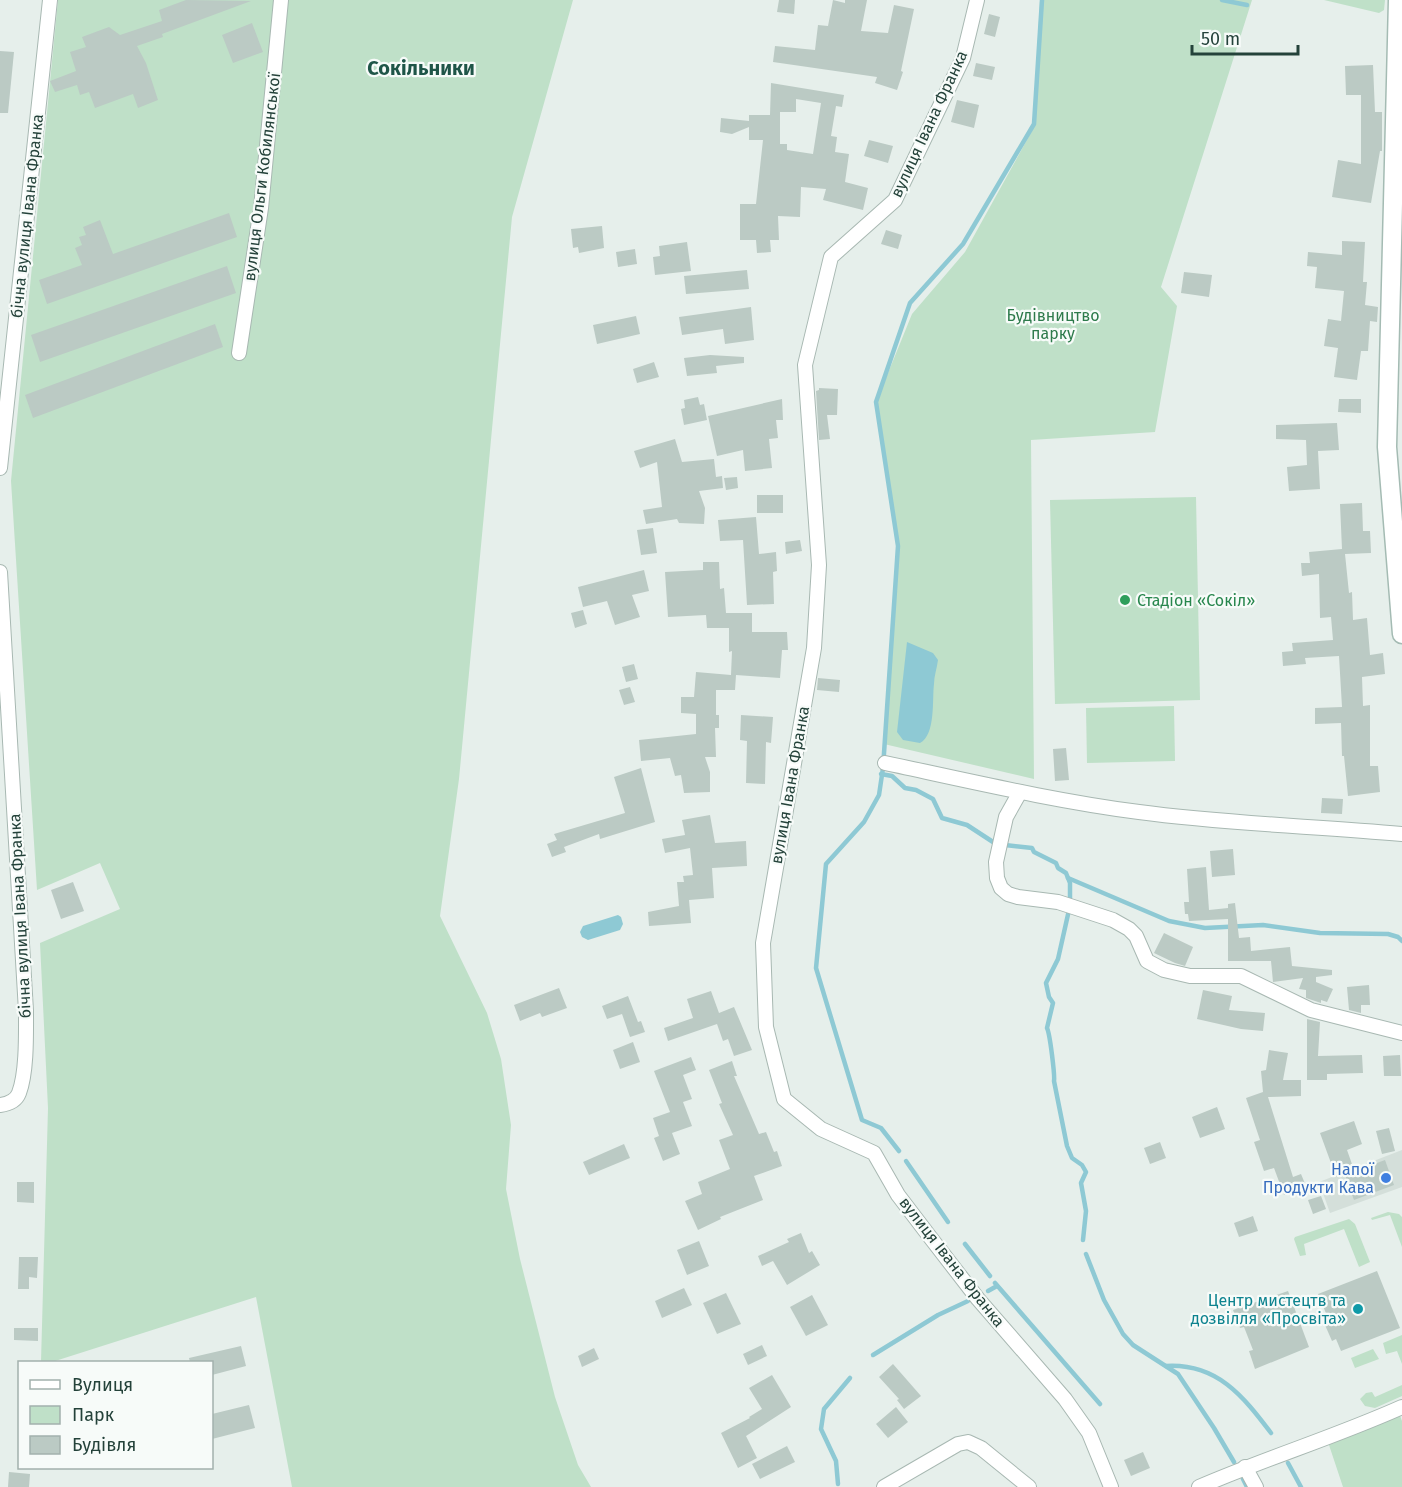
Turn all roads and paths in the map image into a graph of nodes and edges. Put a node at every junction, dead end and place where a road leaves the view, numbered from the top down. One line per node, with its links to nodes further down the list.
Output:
1 (50, 0): 6 (street, бічна вулиця Івана Франка)
2 (281, 0): 5 (street, вулиця Ольги Кобилянської)
3 (977, 0): 18 (street, вулиця Івана Франка)
4 (1398, 0): 8 (street)
5 (239, 353)
6 (0, 468)
7 (0, 572): 13 (street, бічна вулиця Івана Франка)
8 (1402, 634)
9 (885, 763): 10 (street)
10 (1020, 792): 11 (street); 12 (street)
11 (1402, 834)
12 (1402, 1034)
13 (0, 1105)
14 (1402, 1407): 15 (street)
15 (1245, 1467): 19 (street); 20 (street)
16 (884, 1487): 17 (street)
17 (1029, 1487)
18 (1111, 1487)
19 (1199, 1487)
20 (1256, 1487)

